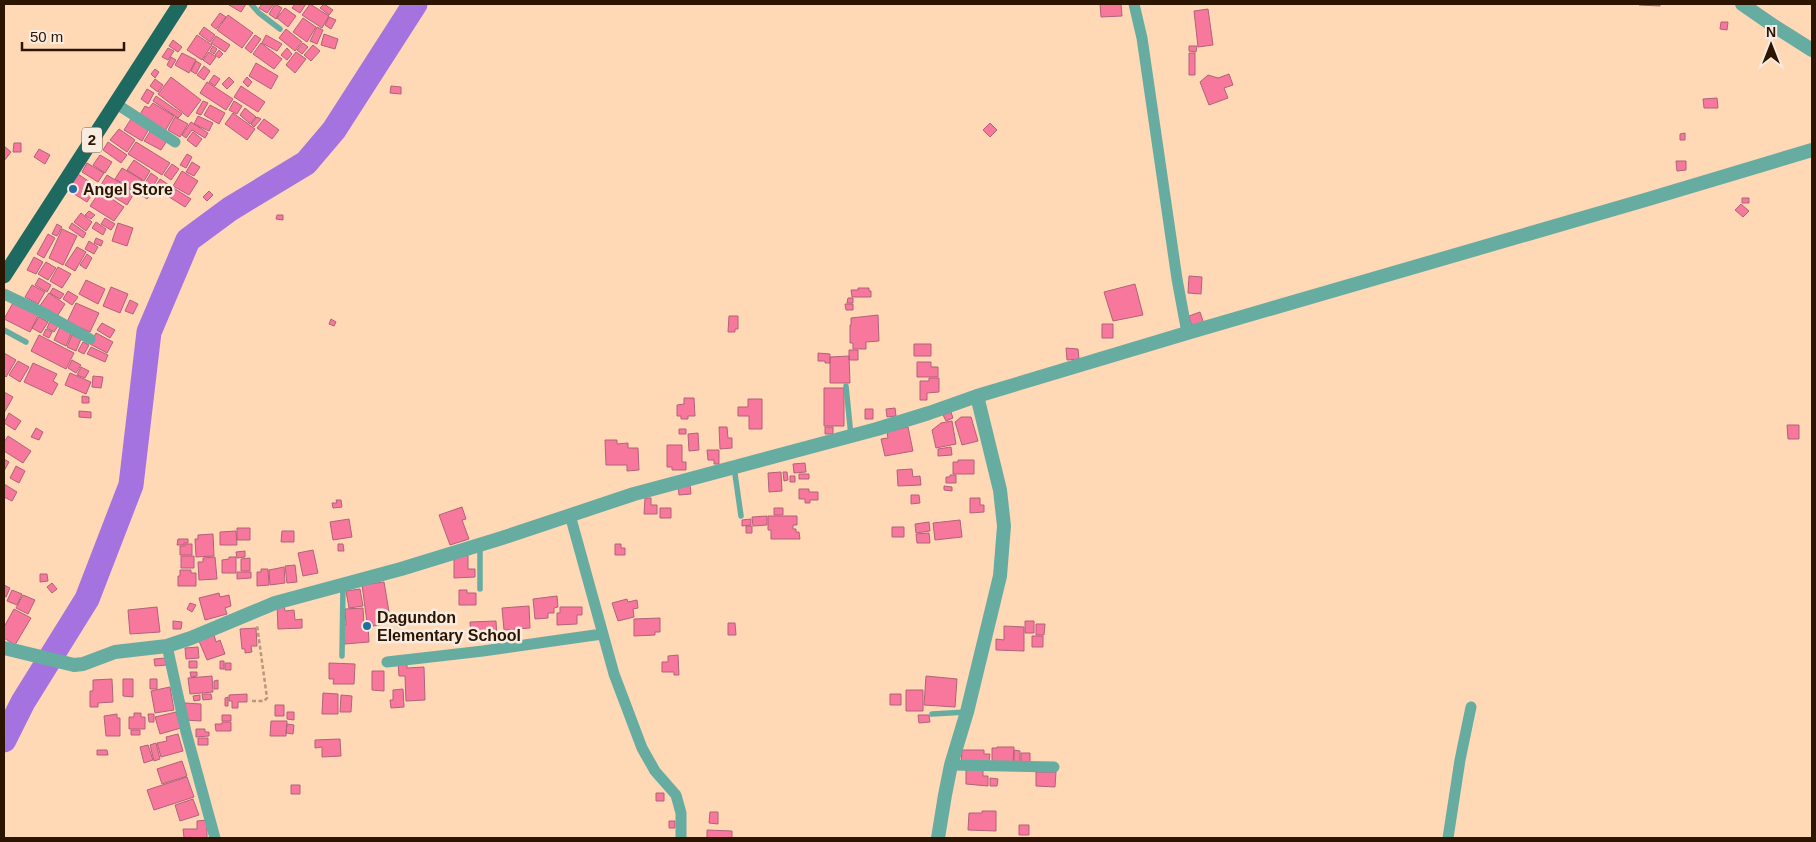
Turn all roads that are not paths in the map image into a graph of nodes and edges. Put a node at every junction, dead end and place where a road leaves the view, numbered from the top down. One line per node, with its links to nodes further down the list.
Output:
1 (251, 4): 5 (lane)
2 (1134, 4): 13 (street)
3 (1742, 4): 6 (street)
4 (176, 5): 7 (highway, 2)
5 (280, 28)
6 (1812, 50)
7 (115, 103): 8 (street); 10 (highway, 2)
8 (174, 142)
9 (1812, 150): 13 (street)
10 (4, 276)
11 (4, 294): 14 (street)
12 (4, 330): 15 (lane)
13 (1187, 332): 17 (street)
14 (90, 339)
15 (26, 342)
16 (846, 386): 18 (lane)
17 (977, 396): 18 (street); 31 (street)
18 (852, 436): 19 (street)
19 (734, 467): 20 (street); 21 (lane)
20 (570, 515): 22 (street); 25 (street)
21 (741, 516)
22 (480, 545): 23 (street); 24 (lane)
23 (344, 583): 26 (street); 28 (lane)
24 (480, 589)
25 (602, 634): 29 (street); 36 (street)
26 (167, 646): 27 (street); 35 (street)
27 (8, 649)
28 (342, 656)
29 (388, 662)
30 (1471, 707): 38 (street)
31 (967, 712): 32 (lane); 33 (street)
32 (932, 714)
33 (951, 765): 34 (street); 37 (street)
34 (1054, 767)
35 (215, 838)
36 (681, 838)
37 (938, 838)
38 (1448, 838)

